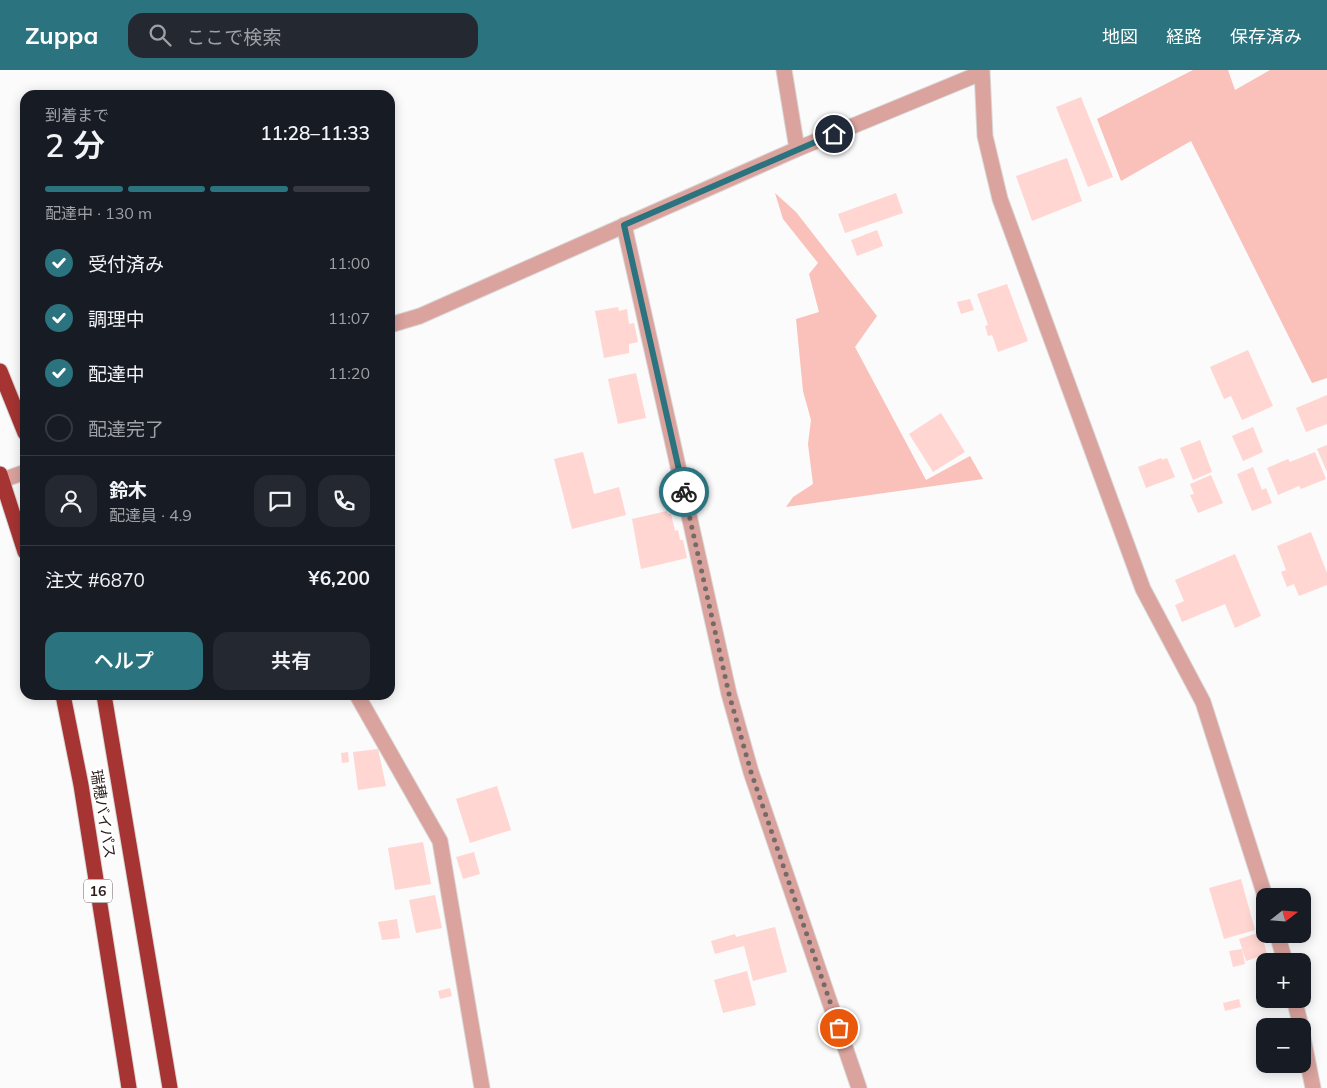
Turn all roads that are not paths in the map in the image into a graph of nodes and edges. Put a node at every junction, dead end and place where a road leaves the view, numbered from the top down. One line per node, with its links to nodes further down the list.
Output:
1 (784, 70): 3 (street)
2 (982, 72): 3 (street); 14 (street)
3 (797, 149): 4 (street)
4 (624, 225): 5 (street); 19 (street)
5 (395, 324)
6 (0, 371): 7 (highway)
7 (20, 421)
8 (20, 473): 9 (street)
9 (2, 477): 10 (highway)
10 (20, 536)
11 (64, 700): 16 (highway, 瑞穂バイパス / 16)
12 (105, 700): 17 (highway, 瑞穂バイパス)
13 (360, 700): 18 (street)
14 (1262, 888)
15 (1310, 1073): 20 (street)
16 (129, 1088)
17 (170, 1088)
18 (482, 1088)
19 (859, 1088)
20 (1313, 1088)

